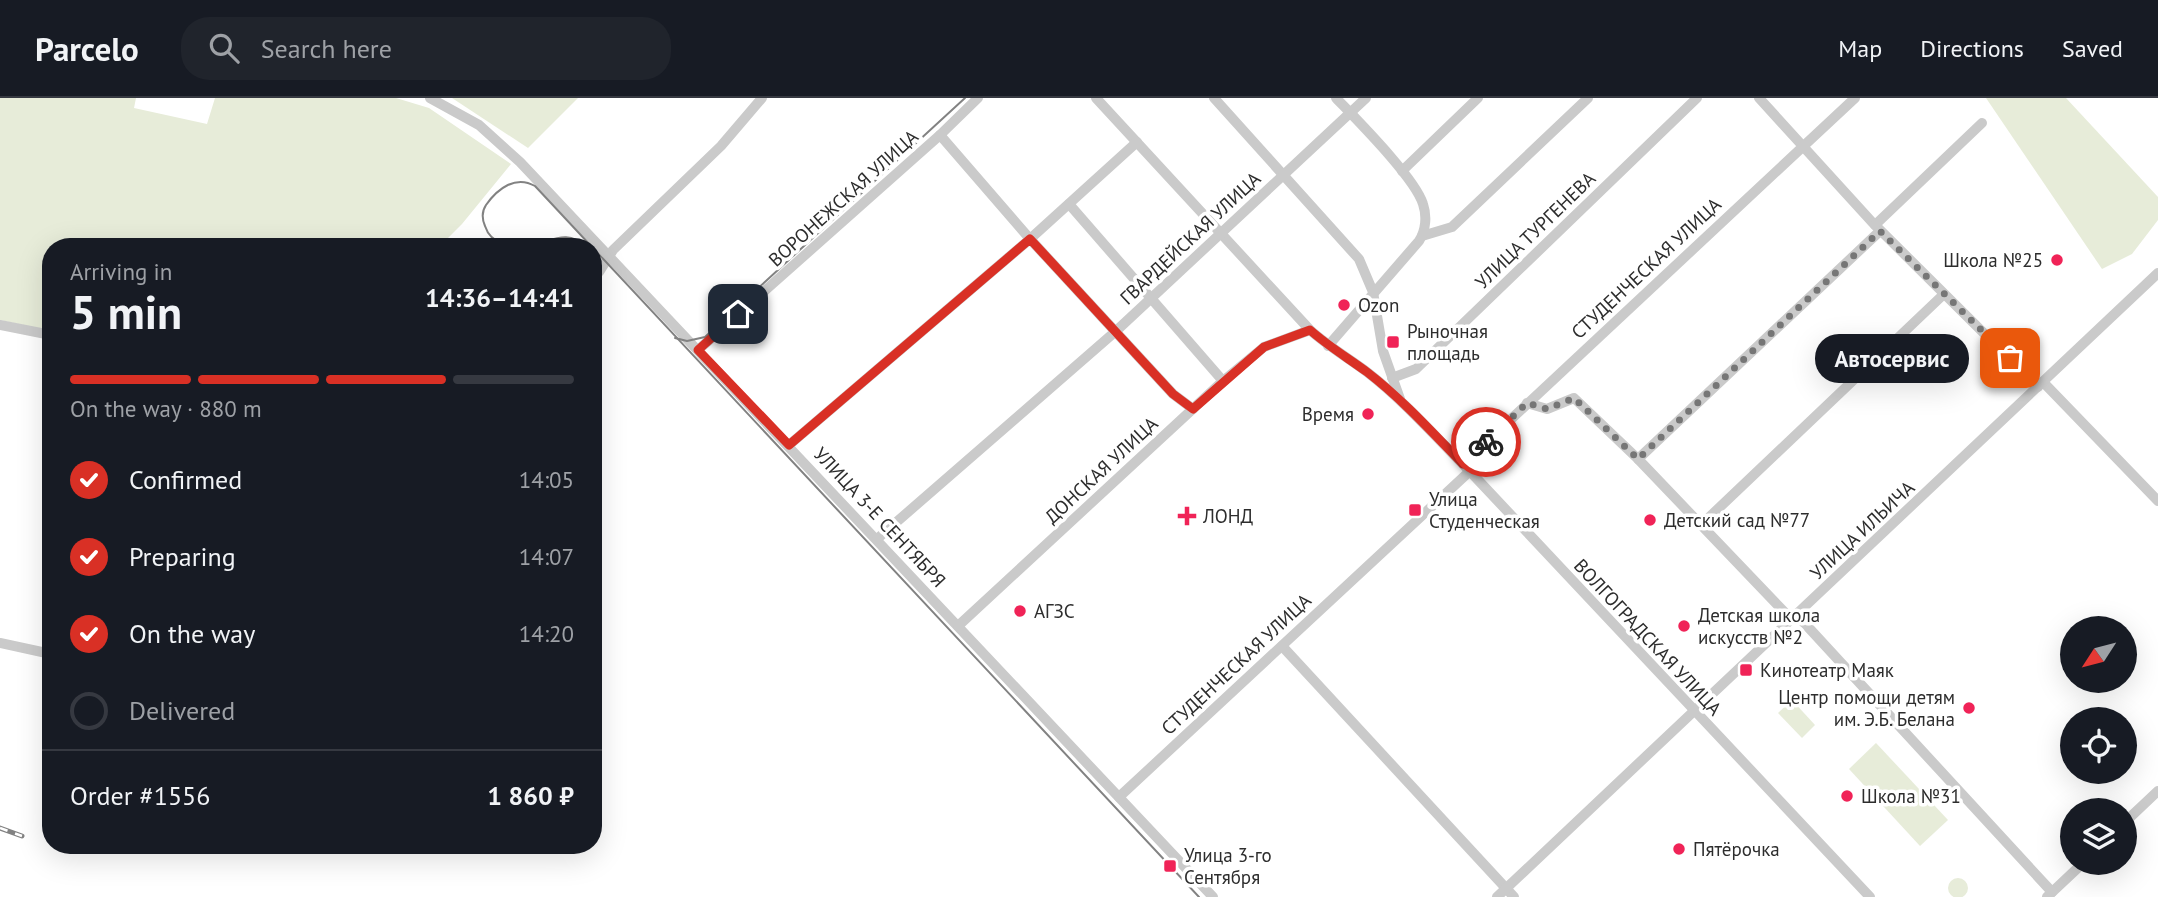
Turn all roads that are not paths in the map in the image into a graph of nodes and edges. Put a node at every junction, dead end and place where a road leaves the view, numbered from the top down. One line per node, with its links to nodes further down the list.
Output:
1 (430, 98): 24 (street, УЛИЦА 3-Е СЕНТЯБРЯ)
2 (762, 98): 27 (street)
3 (978, 98): 15 (street, ВОРОНЕЖСКАЯ УЛИЦА)
4 (1096, 98): 16 (street, ВОЛГОГРАДСКАЯ УЛИЦА)
5 (1214, 98): 19 (street, ВОЛГОГРАДСКАЯ УЛИЦА)
6 (1336, 98): 13 (street)
7 (1366, 98): 13 (street, ГВАРДЕЙСКАЯ УЛИЦА)
8 (1478, 98): 18 (street)
9 (1588, 98): 23 (street)
10 (1697, 98): 39 (street, УЛИЦА ТУРГЕНЕВА)
11 (1759, 98): 17 (street)
12 (1855, 98): 17 (street, СТУДЕНЧЕСКАЯ УЛИЦА)
13 (1350, 113): 18 (street); 19 (street, ГВАРДЕЙСКАЯ УЛИЦА)
14 (1982, 123): 21 (street)
15 (940, 135): 25 (street); 38 (street, ВОРОНЕЖСКАЯ УЛИЦА)
16 (1137, 142): 20 (street); 22 (street, ВОЛГОГРАДСКАЯ УЛИЦА)
17 (1802, 146): 21 (street); 43 (street, СТУДЕНЧЕСКАЯ УЛИЦА)
18 (1402, 171): 23 (street)
19 (1283, 174): 22 (street, ГВАРДЕЙСКАЯ УЛИЦА); 30 (street, ВОЛГОГРАДСКАЯ УЛИЦА)
20 (1069, 204): 25 (street); 32 (street)
21 (1877, 228): 31 (street); 46 (street)
22 (1220, 233): 32 (street, ГВАРДЕЙСКАЯ УЛИЦА); 34 (street, ВОЛГОГРАДСКАЯ УЛИЦА)
23 (1422, 236): 30 (street)
24 (590, 238)
25 (1030, 239): 35 (street); 45 (street)
26 (602, 250): 27 (street, УЛИЦА 3-Е СЕНТЯБРЯ)
27 (609, 258): 28 (street); 38 (street, УЛИЦА 3-Е СЕНТЯБРЯ)
28 (602, 268)
29 (2158, 273): 41 (street, УЛИЦА ИЛЬИЧА)
30 (1373, 292): 37 (street); 39 (street, ВОЛГОГРАДСКАЯ УЛИЦА)
31 (1944, 294): 41 (street); 49 (street)
32 (1152, 298): 35 (street, ГВАРДЕЙСКАЯ УЛИЦА); 40 (street)
33 (0, 325): 36 (street)
34 (1310, 330): 37 (street, ВОЛГОГРАДСКАЯ УЛИЦА); 40 (street, ДОНСКАЯ УЛИЦА)
35 (1116, 331): 44 (street); 50 (street, ГВАРДЕЙСКАЯ УЛИЦА)
36 (42, 333)
37 (1328, 346): 42 (street, ВОЛГОГРАДСКАЯ УЛИЦА)
38 (698, 350): 45 (street, УЛИЦА 3-Е СЕНТЯБРЯ)
39 (1392, 378): 42 (street, ВОЛГОГРАДСКАЯ УЛИЦА)
40 (1223, 381): 44 (street, ДОНСКАЯ УЛИЦА)
41 (2041, 384): 48 (street); 51 (street, УЛИЦА ИЛЬИЧА)
42 (1401, 401): 47 (street, ВОЛГОГРАДСКАЯ УЛИЦА)
43 (1527, 403): 46 (street); 47 (street, СТУДЕНЧЕСКАЯ УЛИЦА)
44 (1193, 409): 52 (street, ДОНСКАЯ УЛИЦА)
45 (789, 445): 50 (street, УЛИЦА 3-Е СЕНТЯБРЯ)
46 (1638, 459): 49 (street)
47 (1466, 467): 54 (street, СТУДЕНЧЕСКАЯ УЛИЦА); 56 (street, ВОЛГОГРАДСКАЯ УЛИЦА)
48 (2158, 501)
49 (1701, 525): 51 (street)
50 (877, 539): 52 (street, УЛИЦА 3-Е СЕНТЯБРЯ)
51 (1795, 618): 56 (street, УЛИЦА ИЛЬИЧА); 62 (street)
52 (958, 626): 58 (street, УЛИЦА 3-Е СЕНТЯБРЯ)
53 (0, 643): 55 (street)
54 (1282, 646): 58 (street, СТУДЕНЧЕСКАЯ УЛИЦА); 61 (street)
55 (42, 652)
56 (1694, 712): 61 (street, УЛИЦА ИЛЬИЧА); 66 (street, ВОЛГОГРАДСКАЯ УЛИЦА)
57 (2158, 791): 59 (street)
58 (1119, 797): 63 (street, УЛИЦА 3-Е СЕНТЯБРЯ)
59 (2137, 811)
60 (2070, 875): 62 (street)
61 (1506, 888): 64 (street, УЛИЦА ИЛЬИЧА); 65 (street)
62 (2049, 895)
63 (1213, 897)
64 (1497, 897)
65 (1514, 897)
66 (1870, 897)

